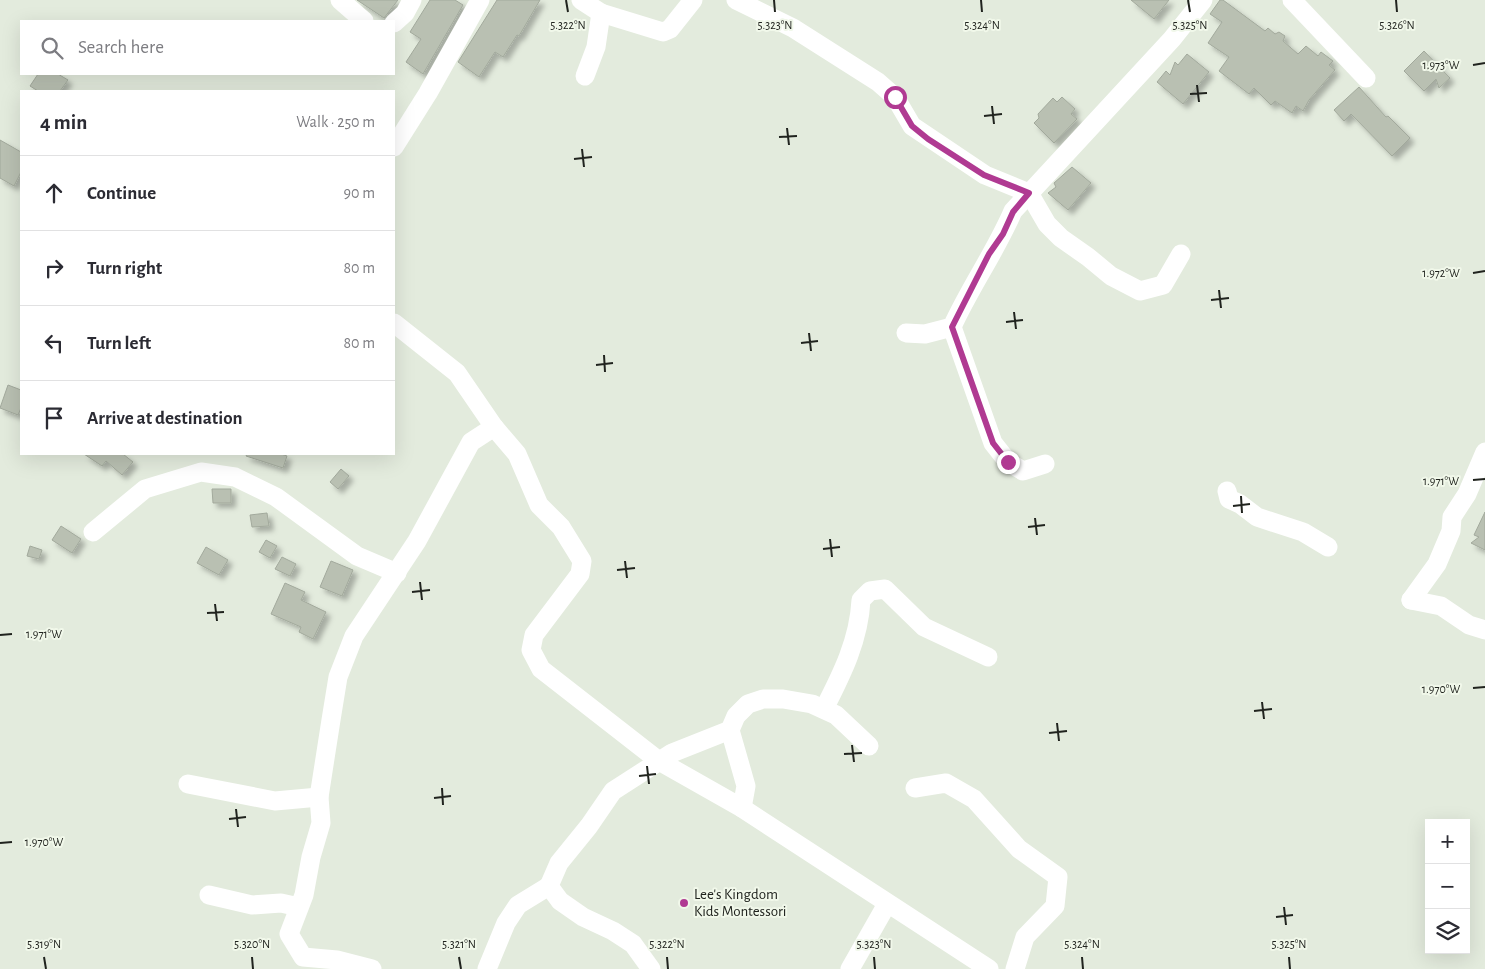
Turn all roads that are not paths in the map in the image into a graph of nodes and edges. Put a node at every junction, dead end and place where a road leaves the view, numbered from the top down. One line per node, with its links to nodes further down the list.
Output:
1 (340, 0): 10 (street)
2 (412, 0): 11 (street)
3 (480, 0): 14 (street)
4 (581, 0): 9 (street)
5 (694, 0): 9 (street)
6 (736, 0): 15 (street)
7 (1203, 0): 15 (street)
8 (1292, 0): 13 (street)
9 (601, 13): 12 (street)
10 (363, 20)
11 (395, 22)
12 (585, 76)
13 (1366, 78)
14 (395, 145)
15 (1029, 193): 16 (street); 18 (street)
16 (1181, 254)
17 (395, 323): 20 (street)
18 (952, 327): 19 (street); 22 (street)
19 (906, 333)
20 (494, 426): 26 (street); 32 (street)
21 (1485, 452): 27 (street)
22 (1045, 464)
23 (1227, 491): 25 (street)
24 (93, 532): 26 (street)
25 (1328, 547)
26 (397, 573): 35 (street)
27 (1485, 630)
28 (988, 657): 29 (street)
29 (824, 710): 30 (street); 31 (street)
30 (730, 730): 32 (street); 36 (street)
31 (869, 746)
32 (659, 761): 36 (street); 37 (street)
33 (188, 784): 35 (street)
34 (915, 788): 47 (street)
35 (319, 797): 40 (street)
36 (742, 808): 39 (street)
37 (549, 886): 43 (street); 44 (street)
38 (209, 895): 40 (street)
39 (887, 904): 45 (street); 46 (street)
40 (299, 907): 41 (street)
41 (301, 963): 42 (street)
42 (372, 969)
43 (487, 969)
44 (651, 969)
45 (850, 969)
46 (989, 969)
47 (1015, 969)

